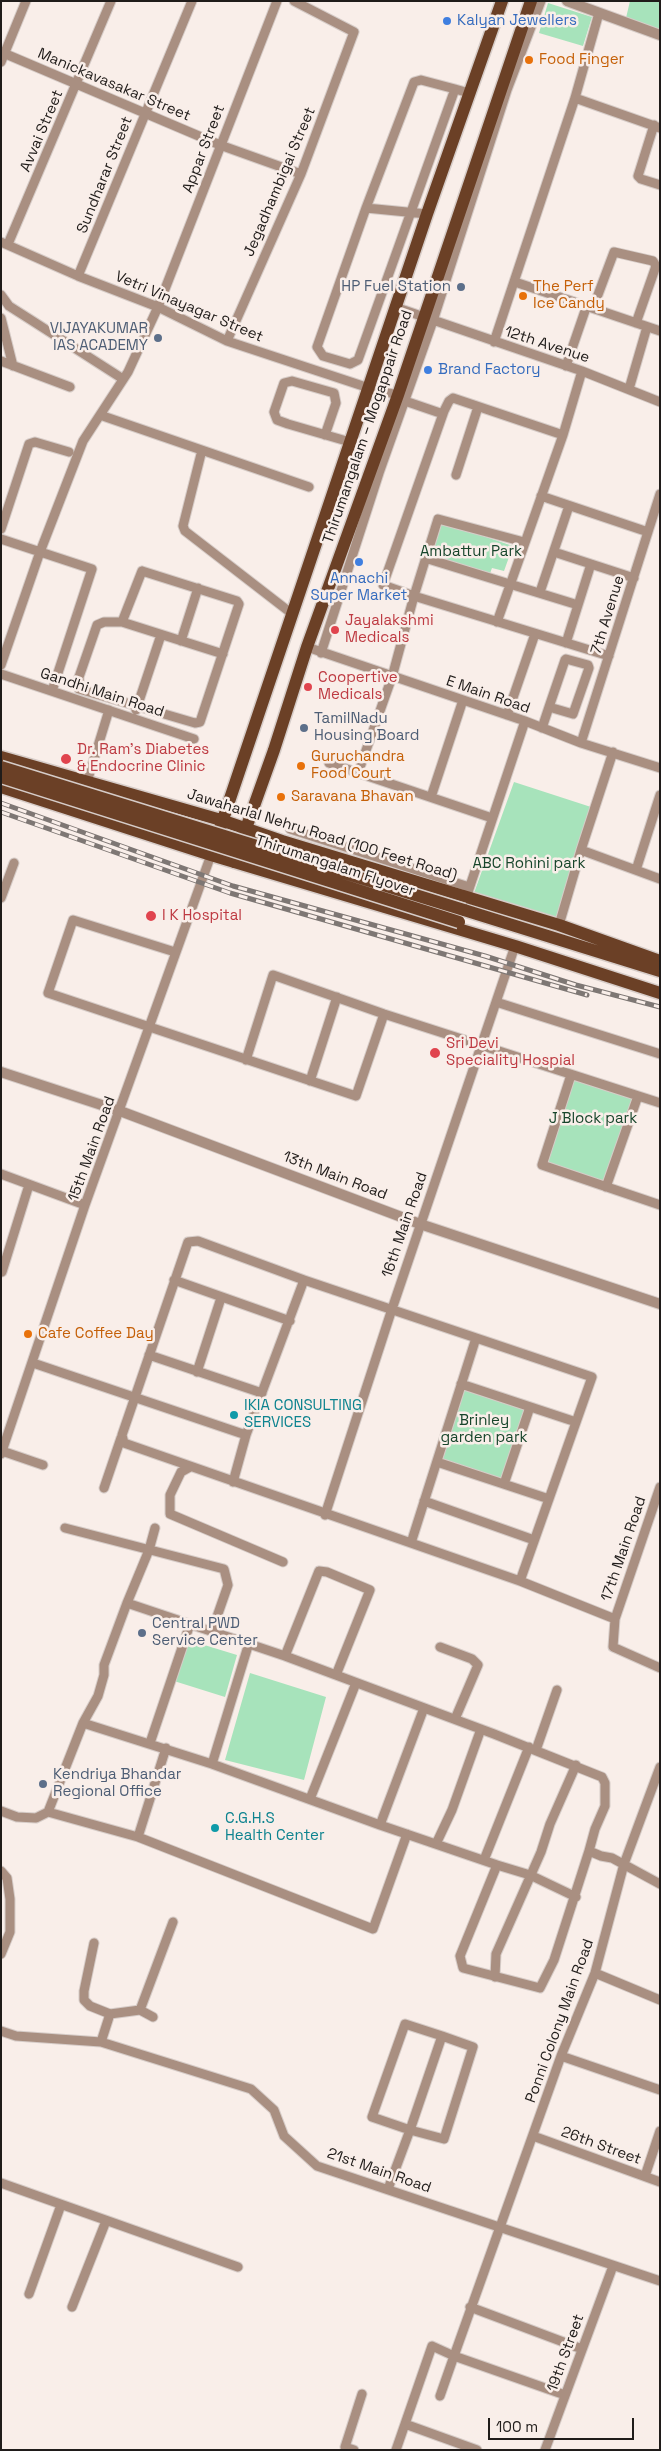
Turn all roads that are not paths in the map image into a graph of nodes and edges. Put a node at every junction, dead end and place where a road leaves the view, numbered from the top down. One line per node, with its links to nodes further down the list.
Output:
1 (26, 1): 12 (street)
2 (111, 1): 13 (street, Avvai Street)
3 (192, 1): 17 (street, Sundharar Street)
4 (276, 1): 19 (street, Appar Street)
5 (294, 1): 20 (street, Jegadhambigai Street)
6 (502, 1): 15 (main road, Thirumangalam – Mogappair Road)
7 (531, 1): 26 (main road, Thirumangalam – Mogappair Road)
8 (541, 1): 26 (street)
9 (567, 1): 10 (street)
10 (599, 13): 11 (street); 16 (street)
11 (660, 35)
12 (2, 56): 13 (street, Manickavasakar Street)
13 (77, 84): 17 (street, Manickavasakar Street); 25 (street, Avvai Street)
14 (455, 89): 15 (street); 22 (street); 23 (street)
15 (469, 93): 24 (main road, Thirumangalam – Mogappair Road)
16 (575, 98): 18 (street); 28 (street)
17 (145, 112): 19 (street, Manickavasakar Street); 27 (street, Sundharar Street)
18 (657, 126): 21 (street)
19 (220, 145): 20 (street, Manickavasakar Street); 30 (street, Appar Street)
20 (301, 174): 38 (street, Jegadhambigai Street)
21 (660, 185)
22 (366, 208): 23 (street); 41 (street)
23 (410, 212): 24 (street); 41 (street)
24 (427, 214): 31 (main road, Thirumangalam – Mogappair Road)
25 (5, 243): 27 (street, Vetri Vinayagar Street)
26 (447, 263): 34 (main road, Thirumangalam – Mogappair Road)
27 (78, 276): 30 (street, Vetri Vinayagar Street)
28 (514, 282): 32 (street); 39 (street)
29 (1, 295): 46 (street)
30 (158, 307): 38 (street, Vetri Vinayagar Street); 46 (street, Appar Street)
31 (395, 307): 34 (street, 12th Avenue); 50 (main road, Thirumangalam – Mogappair Road)
32 (590, 307): 35 (street); 35 (street); 43 (street)
33 (1, 318): 42 (street)
34 (429, 318): 39 (street, 12th Avenue); 52 (main road, Thirumangalam – Mogappair Road)
35 (636, 323): 36 (street)
36 (647, 327): 37 (street); 51 (street)
37 (660, 331)
38 (227, 340): 44 (street, Vetri Vinayagar Street)
39 (494, 342): 43 (street, 12th Avenue)
40 (1, 361): 42 (street)
41 (350, 364): 47 (street)
42 (13, 366): 49 (street)
43 (566, 366): 45 (street, 12th Avenue)
44 (307, 368): 47 (street, Vetri Vinayagar Street); 48 (street)
45 (582, 371): 51 (street, 12th Avenue); 58 (street)
46 (123, 379): 56 (street, Appar Street)
47 (344, 380): 50 (street, Vetri Vinayagar Street)
48 (302, 383): 57 (street); 57 (street)
49 (70, 387)
50 (369, 388): 52 (street, Vetri Vinayagar Street); 59 (main road, Thirumangalam – Mogappair Road)
51 (629, 388): 53 (street, 12th Avenue)
52 (401, 398): 55 (street, Vetri Vinayagar Street); 88 (main road, Thirumangalam – Mogappair Road); 89 (street)
53 (660, 402)
54 (478, 407): 55 (street); 58 (street); 62 (street)
55 (443, 414): 79 (street)
56 (100, 416): 60 (street); 71 (street, Appar Street)
57 (325, 435): 59 (street)
58 (564, 435): 65 (street)
59 (350, 442): 81 (main road, Thirumangalam – Mogappair Road)
60 (202, 450): 63 (street); 81 (street)
61 (69, 452): 67 (street)
62 (456, 476)
63 (309, 487)
64 (660, 494): 68 (street, 7th Avenue)
65 (541, 496): 66 (street); 70 (street)
66 (569, 506): 68 (street); 72 (street)
67 (1, 529)
68 (648, 532): 75 (street, 7th Avenue)
69 (1, 539): 71 (street)
70 (524, 542): 73 (street); 76 (street)
71 (40, 552): 92 (street, Appar Street); 97 (street)
72 (554, 552): 74 (street); 78 (street)
73 (425, 558): 76 (street); 79 (street)
74 (591, 564): 75 (street); 80 (street)
75 (634, 578): 91 (street, 7th Avenue)
76 (510, 583): 78 (street); 83 (street)
77 (198, 588): 82 (street); 86 (street); 90 (street)
78 (540, 592): 80 (street)
79 (414, 596): 83 (street); 95 (street)
80 (578, 605): 87 (street)
81 (291, 614): 120 (main road, Thirumangalam – Mogappair Road)
82 (122, 622): 85 (street); 99 (street)
83 (497, 622): 84 (street)
84 (535, 634): 87 (street); 102 (street)
85 (161, 635): 86 (street); 99 (street)
86 (181, 641): 90 (street)
87 (566, 643): 91 (street)
88 (307, 647): 89 (street, E Main Road); 121 (main road, Thirumangalam – Mogappair Road)
89 (321, 653): 95 (street, E Main Road)
90 (223, 654): 99 (street)
91 (609, 656): 96 (street, 7th Avenue)
92 (1, 665)
93 (1, 674): 97 (street, Gandhi Main Road)
94 (587, 676): 96 (street); 100 (street); 100 (street)
95 (392, 677): 98 (street, E Main Road); 113 (street)
96 (601, 680): 107 (street, 7th Avenue)
97 (52, 691): 101 (street, Gandhi Main Road)
98 (463, 700): 102 (street, E Main Road); 118 (street)
99 (137, 706): 103 (street)
100 (549, 707): 105 (street)
101 (109, 710): 103 (street, Gandhi Main Road); 115 (street)
102 (507, 715): 104 (street, E Main Road)
103 (133, 717): 106 (street, Gandhi Main Road)
104 (524, 721): 105 (street, E Main Road); 119 (street)
105 (542, 728): 107 (street, E Main Road)
106 (194, 739)
107 (581, 743): 108 (street, E Main Road)
108 (614, 752): 112 (street, E Main Road); 123 (street)
109 (1, 757): 115 (main road, Jawaharlal Nehru Road (100 Feet Road))
110 (329, 763): 113 (street)
111 (1, 767): 137 (main road, Thirumangalam Flyover, bridge)
112 (659, 767)
113 (358, 773): 118 (street)
114 (1, 777): 138 (main road, Thirumangalam Flyover, bridge)
115 (87, 782): 120 (main road, Jawaharlal Nehru Road (100 Feet Road))
116 (1, 787): 125 (main road)
117 (660, 795): 128 (street)
118 (431, 797): 119 (street)
119 (492, 818): 131 (street)
120 (221, 820): 121 (main road, Jawaharlal Nehru Road (100 Feet Road)); 125 (main road, Thirumangalam – Mogappair Road)
121 (246, 827): 124 (main road, Jawaharlal Nehru Road (100 Feet Road)); 126 (main road, Thirumangalam – Mogappair Road)
122 (290, 829): 131 (street)
123 (581, 850): 128 (street); 133 (street)
124 (318, 851): 130 (main road); 131 (main road, Jawaharlal Nehru Road (100 Feet Road))
125 (211, 855): 126 (main road); 135 (street, 15th Main Road)
126 (234, 862): 130 (main road)
127 (14, 863): 132 (street)
128 (636, 870): 129 (street)
129 (660, 878)
130 (307, 884): 134 (main road)
131 (468, 892): 133 (main road, Jawaharlal Nehru Road (100 Feet Road))
132 (1, 898)
133 (559, 925): 136 (main road, Jawaharlal Nehru Road (100 Feet Road))
134 (515, 946): 139 (main road); 141 (street, 16th Main Road)
135 (175, 952): 143 (street, 15th Main Road); 143 (street)
136 (660, 961)
137 (660, 971)
138 (660, 985)
139 (660, 993)
140 (337, 997): 142 (street); 146 (street); 149 (street)
141 (496, 1002): 144 (street, 16th Main Road); 145 (street)
142 (384, 1014): 144 (street); 149 (street)
143 (149, 1028): 146 (street); 152 (street, 15th Main Road)
144 (481, 1046): 148 (street); 158 (street, 16th Main Road)
145 (660, 1054)
146 (246, 1060): 149 (street)
147 (1, 1072): 152 (street, 13th Main Road)
148 (571, 1075): 150 (street); 155 (street)
149 (310, 1081)
150 (638, 1096): 151 (street); 155 (street)
151 (660, 1103)
152 (120, 1111): 157 (street, 15th Main Road); 158 (street, 13th Main Road)
153 (1, 1174): 154 (street)
154 (29, 1185): 157 (street); 159 (street)
155 (606, 1186): 156 (street)
156 (659, 1203)
157 (85, 1205): 168 (street, 15th Main Road)
158 (420, 1224): 163 (street, 13th Main Road); 164 (street, 16th Main Road)
159 (2, 1272)
160 (174, 1280): 161 (street); 162 (street); 167 (street)
161 (304, 1280): 164 (street); 165 (street)
162 (221, 1298): 165 (street); 169 (street)
163 (660, 1304)
164 (392, 1309): 166 (street); 187 (street, 16th Main Road)
165 (290, 1321): 171 (street)
166 (476, 1338): 170 (street); 174 (street)
167 (149, 1354): 169 (street); 172 (street)
168 (33, 1363): 172 (street); 177 (street, 15th Main Road)
169 (197, 1372): 171 (street)
170 (461, 1384): 173 (street); 178 (street)
171 (262, 1393): 175 (street)
172 (135, 1397): 175 (street); 176 (street)
173 (530, 1407): 174 (street); 182 (street)
174 (576, 1422): 185 (street)
175 (246, 1435): 181 (street)
176 (121, 1438): 180 (street); 184 (street)
177 (2, 1453): 179 (street)
178 (437, 1462): 182 (street); 186 (street)
179 (43, 1465)
180 (190, 1467): 181 (street); 193 (street)
181 (233, 1482): 187 (street)
182 (504, 1484): 185 (street)
183 (660, 1487): 196 (street, 17th Main Road)
184 (104, 1488)
185 (549, 1499): 190 (street)
186 (424, 1501): 190 (street); 191 (street)
187 (325, 1515): 191 (street)
188 (65, 1528): 192 (street)
189 (155, 1528): 192 (street)
190 (534, 1540): 194 (street)
191 (411, 1543): 194 (street)
192 (149, 1550): 195 (street); 198 (street)
193 (283, 1562)
194 (520, 1581): 196 (street)
195 (127, 1603): 197 (street); 208 (street)
196 (615, 1619): 202 (street, 17th Main Road)
197 (190, 1624): 198 (street); 210 (street)
198 (212, 1631): 199 (street)
199 (249, 1644): 201 (street); 213 (street)
200 (440, 1647): 207 (street)
201 (285, 1656): 203 (street); 203 (street)
202 (660, 1668)
203 (336, 1675): 204 (street)
204 (356, 1683): 206 (street); 216 (street)
205 (557, 1690): 212 (street)
206 (424, 1708): 207 (street); 219 (street)
207 (454, 1719): 209 (street)
208 (83, 1723): 210 (street); 218 (street)
209 (477, 1728): 212 (street); 222 (street)
210 (150, 1743): 211 (street)
211 (166, 1748): 213 (street); 221 (street)
212 (533, 1749): 214 (street); 224 (street)
213 (212, 1764): 216 (street)
214 (576, 1765): 223 (street); 228 (street)
215 (660, 1767): 225 (street, Ponni Colony Main Road)
216 (310, 1799): 219 (street)
217 (1, 1811): 218 (street)
218 (48, 1812): 221 (street)
219 (380, 1824): 220 (street)
220 (407, 1834): 221 (street); 222 (street)
221 (138, 1837)
222 (436, 1844): 224 (street)
223 (589, 1851): 225 (street); 230 (street)
224 (484, 1860): 226 (street)
225 (624, 1864): 229 (street); 234 (street, Ponni Colony Main Road)
226 (497, 1865): 228 (street); 235 (street)
227 (1, 1871): 233 (street)
228 (530, 1875): 230 (street); 235 (street)
229 (660, 1884)
230 (576, 1897): 235 (street)
231 (173, 1922): 237 (street)
232 (94, 1943): 238 (street)
233 (1, 1954)
234 (595, 1973): 236 (street); 243 (street, Ponni Colony Main Road)
235 (495, 1977)
236 (660, 2000)
237 (140, 2010): 238 (street); 239 (street)
238 (110, 2014): 242 (street)
239 (153, 2017)
240 (1, 2031): 242 (street, 21st Main Road)
241 (442, 2036): 245 (street); 245 (street); 245 (street)
242 (101, 2042): 251 (street, 21st Main Road)
243 (561, 2056): 244 (street); 247 (street, Ponni Colony Main Road)
244 (660, 2090)
245 (410, 2130): 251 (street)
246 (660, 2131): 248 (street)
247 (533, 2136): 248 (street, 26th Street); 254 (street, Ponni Colony Main Road)
248 (645, 2176): 249 (street, 26th Street)
249 (660, 2182)
250 (1, 2183): 252 (street)
251 (388, 2189): 254 (street, 21st Main Road)
252 (61, 2204): 253 (street); 258 (street)
253 (106, 2221): 256 (street); 259 (street)
254 (501, 2226): 255 (street, 21st Main Road); 260 (street, Ponni Colony Main Road)
255 (613, 2266): 257 (street, 21st Main Road); 261 (street, 19th Street)
256 (238, 2267)
257 (660, 2281)
258 (29, 2294)
259 (72, 2307)
260 (470, 2307): 261 (street); 262 (street, Ponni Colony Main Road)
261 (582, 2349): 264 (street, 19th Street)
262 (454, 2356): 264 (street); 265 (street, Ponni Colony Main Road); 266 (street)
263 (362, 2394): 267 (street)
264 (565, 2394): 270 (street, 19th Street)
265 (440, 2396)
266 (405, 2424): 268 (street); 269 (street)
267 (354, 2450)
268 (396, 2450)
269 (477, 2450)
270 (545, 2450)

